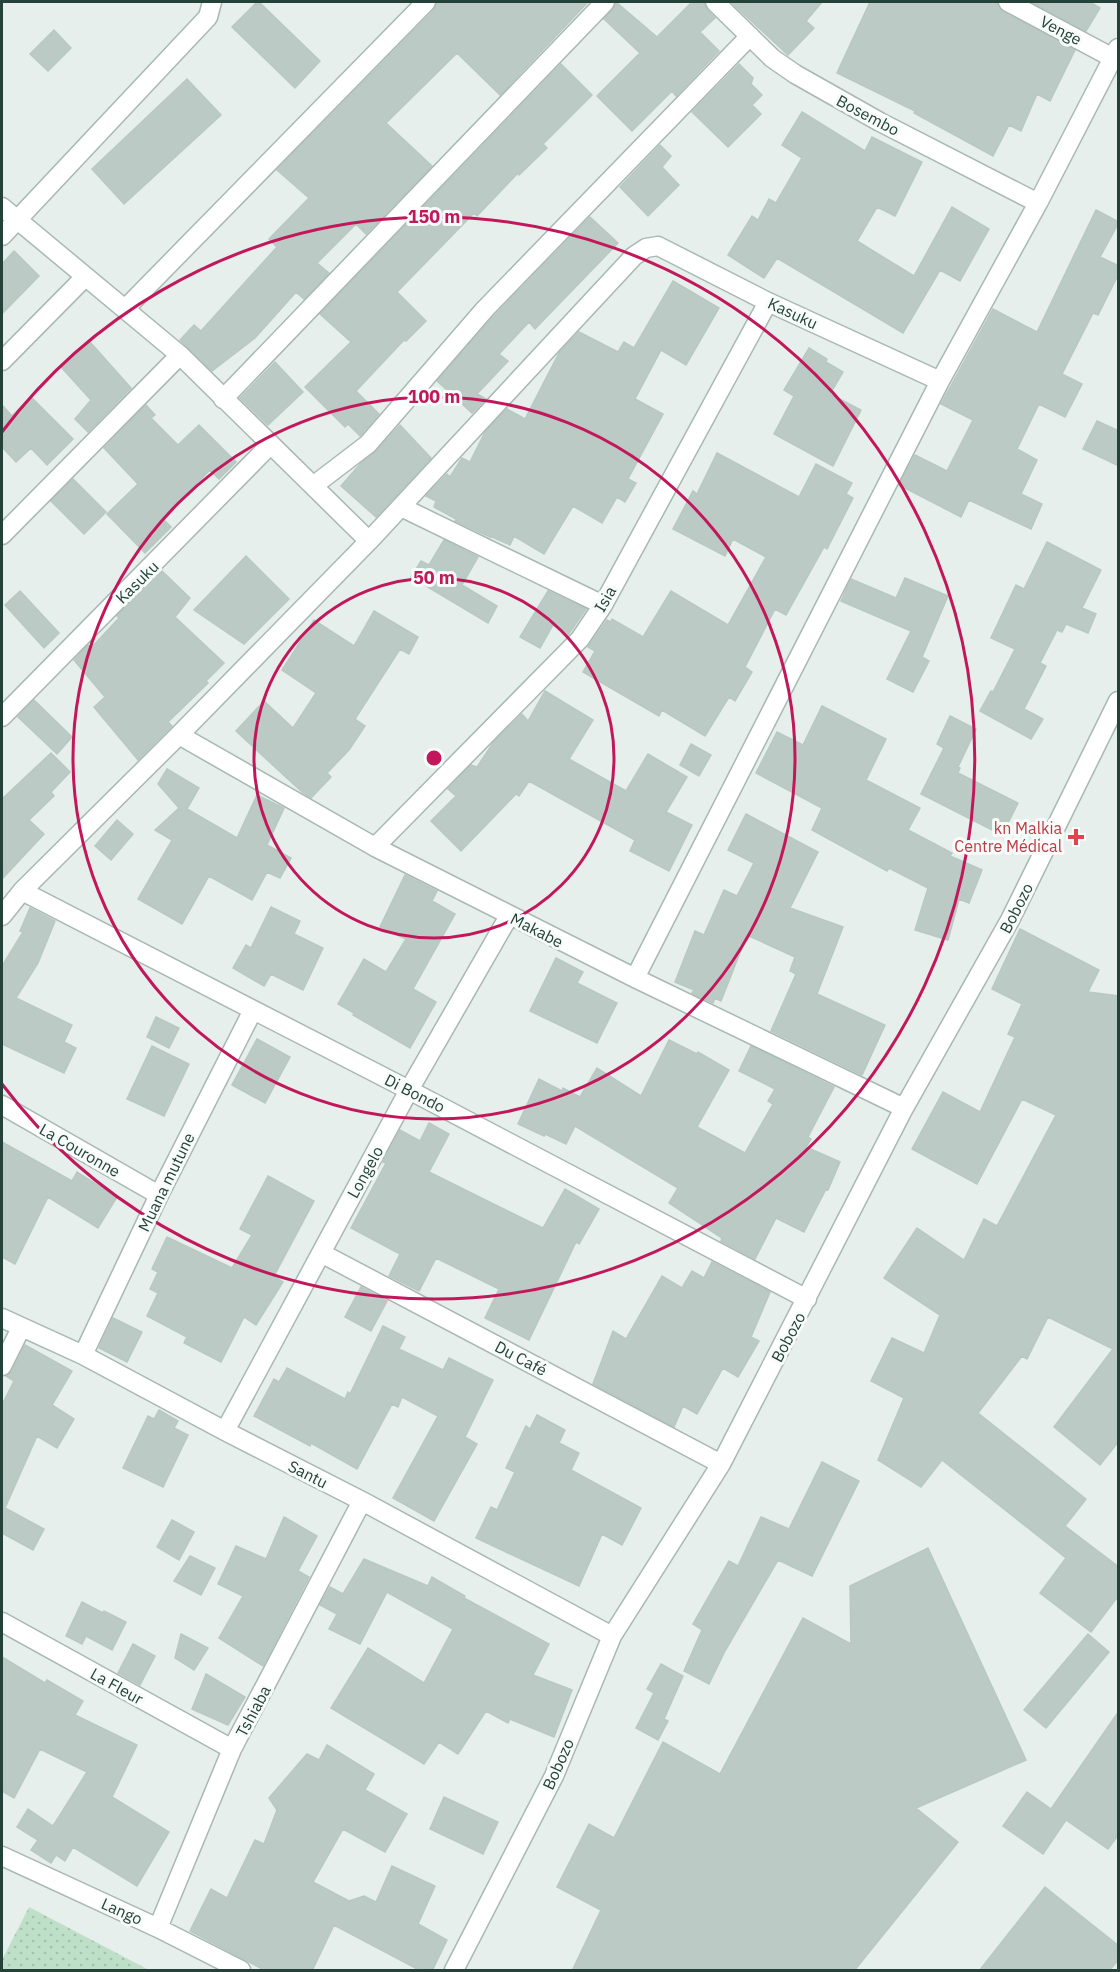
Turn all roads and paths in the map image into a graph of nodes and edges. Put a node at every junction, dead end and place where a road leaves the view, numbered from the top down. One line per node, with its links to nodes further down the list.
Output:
1 (212, 2): 10 (street)
2 (426, 2): 14 (street)
3 (604, 2): 18 (street)
4 (716, 2): 6 (street, Bosembo)
5 (1008, 2): 7 (street, Venge)
6 (750, 36): 8 (street, Bosembo); 20 (street)
7 (1116, 53): 8 (street)
8 (1038, 203): 17 (street)
9 (2, 207): 10 (street)
10 (16, 220): 11 (street); 12 (street)
11 (2, 236)
12 (85, 277): 14 (street); 16 (street)
13 (768, 302): 17 (street, Kasuku); 21 (street, Kasuku); 24 (street, Isia)
14 (125, 309): 15 (street)
15 (180, 355): 18 (street); 22 (street)
16 (2, 360)
17 (940, 381): 32 (street)
18 (223, 399): 19 (street)
19 (270, 445): 20 (street); 26 (street, Kasuku)
20 (314, 486): 23 (street)
21 (401, 507): 23 (street); 24 (street)
22 (2, 535)
23 (369, 541): 27 (street)
24 (603, 605): 28 (street, Isia)
25 (1119, 701): 36 (street, Bobozo)
26 (2, 717)
27 (179, 735): 28 (street, Makabe); 29 (street)
28 (375, 847): 31 (street, Makabe)
29 (22, 891): 30 (street); 33 (street, Di Bondo)
30 (2, 916)
31 (509, 916): 32 (street, Makabe); 34 (street, Longelo)
32 (635, 978): 36 (street, Makabe)
33 (253, 1010): 34 (street, Di Bondo); 37 (street, Muana mutune)
34 (409, 1090): 38 (street, Longelo); 39 (street, Di Bondo)
35 (2, 1105): 37 (street, La Couronne)
36 (904, 1108): 39 (street, Bobozo)
37 (159, 1195): 42 (street, Muana mutune)
38 (321, 1253): 44 (street, Longelo); 45 (street, Du Café)
39 (807, 1299): 45 (street, Bobozo)
40 (2, 1318): 41 (street, Santu)
41 (21, 1328): 42 (street, Santu); 43 (street)
42 (83, 1355): 44 (street, Santu)
43 (2, 1366)
44 (225, 1431): 46 (street, Santu)
45 (721, 1464): 48 (street, Bobozo)
46 (362, 1501): 48 (street, Santu); 49 (street, Tshiaba)
47 (2, 1622): 49 (street, La Fleur)
48 (612, 1636): 53 (street, Bobozo)
49 (232, 1749): 51 (street, Tshiaba)
50 (4, 1863): 51 (street, Lango)
51 (158, 1928): 52 (street, Lango)
52 (241, 1971)
53 (454, 1971)

